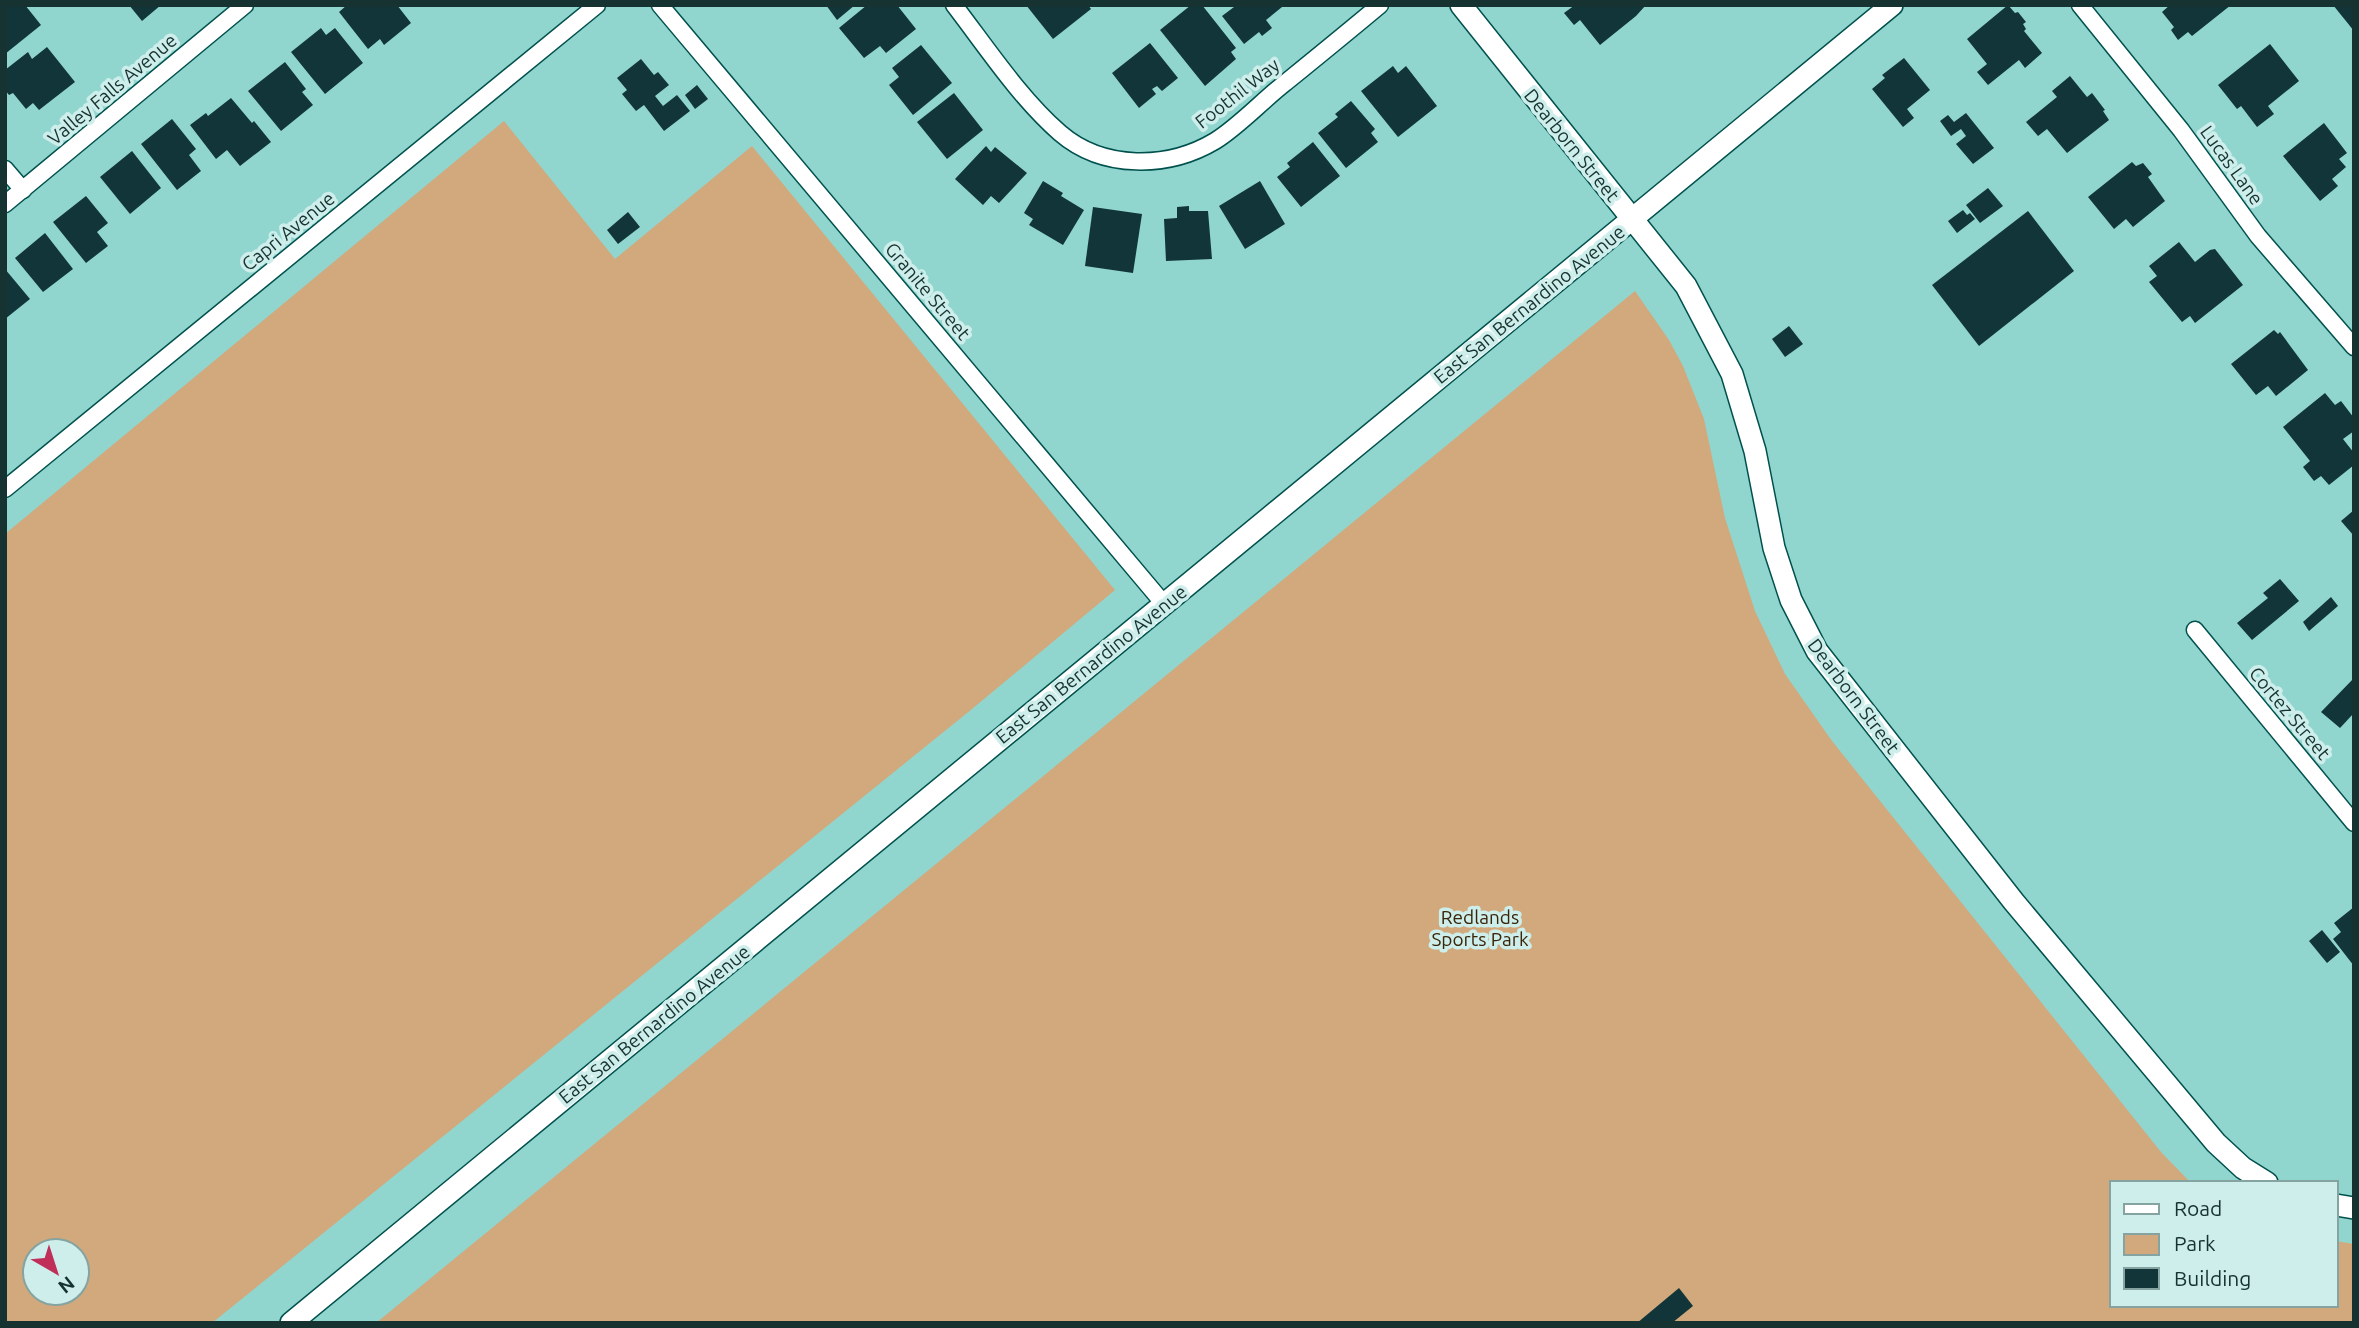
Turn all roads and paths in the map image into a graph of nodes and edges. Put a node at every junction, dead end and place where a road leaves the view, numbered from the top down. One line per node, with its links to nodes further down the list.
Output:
1 (245, 5): 10 (street, Valley Falls Avenue)
2 (597, 5): 14 (street, Capri Avenue)
3 (660, 5): 15 (street, Granite Street)
4 (954, 5): 5 (street, Foothil Way)
5 (1380, 5)
6 (1461, 5): 12 (street, Dearborn Street)
7 (1892, 5): 12 (street, East San Bernardino Avenue)
8 (2080, 5): 13 (street, Lucas Lane)
9 (5, 169): 10 (street)
10 (23, 190): 11 (street, Valley Falls Avenue)
11 (5, 204)
12 (1632, 220): 15 (street, East San Bernardino Avenue); 18 (street, Dearborn Street)
13 (2354, 347)
14 (5, 489)
15 (1164, 604): 19 (street, East San Bernardino Avenue)
16 (2195, 630): 17 (street, Cortez Street)
17 (2354, 823)
18 (2264, 1181)
19 (291, 1323)

